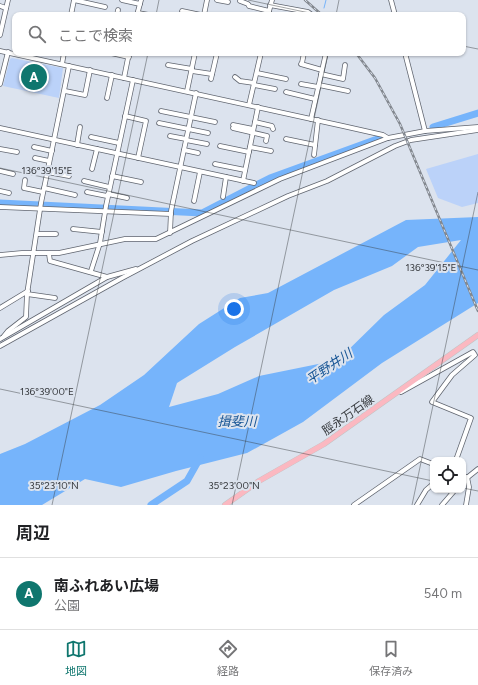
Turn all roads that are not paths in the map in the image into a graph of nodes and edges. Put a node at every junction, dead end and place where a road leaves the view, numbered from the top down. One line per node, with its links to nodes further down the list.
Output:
1 (8, 0): 13 (street)
2 (74, 0): 12 (street); 14 (street)
3 (122, 0): 7 (street)
4 (207, 0): 16 (street)
5 (218, 0): 8 (street)
6 (391, 0): 20 (street)
7 (140, 2): 15 (street)
8 (228, 2)
9 (240, 2): 17 (street)
10 (271, 2): 18 (street); 19 (street)
11 (0, 6): 13 (street)
12 (105, 7)
13 (6, 8): 21 (street)
14 (72, 12)
15 (138, 12)
16 (205, 12)
17 (266, 12)
18 (269, 12)
19 (308, 12)
20 (394, 12)
21 (1, 24): 22 (street)
22 (0, 34)
23 (0, 51): 24 (street)
24 (8, 52): 25 (street); 48 (street)
25 (12, 53)
26 (26, 56): 35 (street)
27 (63, 56): 35 (street)
28 (129, 56): 44 (street)
29 (194, 56): 40 (street)
30 (216, 56): 40 (street)
31 (260, 56): 42 (street)
32 (303, 56): 41 (street)
33 (325, 56): 41 (street)
34 (406, 56): 78 (street)
35 (62, 64): 38 (street)
36 (168, 65): 40 (street)
37 (346, 65): 41 (street)
38 (69, 66): 39 (street); 53 (street)
39 (90, 70): 43 (street); 53 (street)
40 (192, 70): 54 (street)
41 (321, 72): 51 (street)
42 (257, 73): 46 (street); 49 (street)
43 (112, 75): 44 (street); 58 (street)
44 (124, 78): 47 (street)
45 (235, 78): 49 (street)
46 (286, 79)
47 (133, 80): 54 (street); 63 (street)
48 (0, 84)
49 (254, 84): 52 (street); 60 (street)
50 (300, 84): 51 (street)
51 (318, 86): 56 (street); 59 (street)
52 (275, 89)
53 (65, 91): 83 (street)
54 (187, 91): 57 (street)
55 (286, 92): 59 (street)
56 (348, 92)
57 (196, 93): 60 (street); 64 (street)
58 (107, 98)
59 (315, 99): 65 (street)
60 (249, 105): 61 (street)
61 (258, 107): 65 (street); 68 (street)
62 (161, 111): 64 (street)
63 (125, 116): 87 (street); 105 (street)
64 (191, 117): 67 (street); 74 (street)
65 (311, 119): 66 (street)
66 (318, 120): 82 (street); 90 (street)
67 (215, 122)
68 (255, 122): 75 (street); 77 (street)
69 (159, 123): 74 (street)
70 (80, 127): 88 (street)
71 (233, 127): 77 (street)
72 (478, 127): 78 (street)
73 (0, 128): 83 (street)
74 (188, 129): 79 (street); 84 (street)
75 (273, 129)
76 (478, 130): 146 (street)
77 (253, 131): 86 (street); 92 (street)
78 (425, 131): 82 (street)
79 (208, 133)
80 (170, 136): 84 (street)
81 (91, 137): 87 (street)
82 (388, 138): 139 (street)
83 (54, 139): 88 (street); 97 (street)
84 (186, 139): 89 (street); 96 (street)
85 (286, 139): 90 (street)
86 (266, 141)
87 (119, 143): 101 (street)
88 (76, 144): 95 (street)
89 (207, 144)
90 (315, 145): 103 (street)
91 (220, 146): 100 (street)
92 (250, 146): 98 (street); 100 (street)
93 (34, 147): 97 (street)
94 (0, 149): 99 (street)
95 (97, 149): 101 (street); 109 (street)
96 (184, 150): 102 (street); 108 (street)
97 (52, 151): 106 (street)
98 (271, 151)
99 (17, 152)
100 (249, 152): 110 (street)
101 (117, 153): 105 (street); 116 (street)
102 (198, 153)
103 (314, 156)
104 (35, 158): 106 (street)
105 (138, 158): 108 (street)
106 (49, 161): 112 (street)
107 (215, 164): 110 (street)
108 (180, 167): 113 (street); 136 (street)
109 (92, 169)
110 (245, 170): 120 (street)
111 (0, 171): 114 (street)
112 (47, 172): 115 (street); 124 (street)
113 (200, 172): 117 (street); 132 (street)
114 (13, 174)
115 (69, 176)
116 (112, 176): 121 (street); 123 (street)
117 (226, 177): 120 (street); 131 (street)
118 (25, 180): 124 (street)
119 (84, 181): 123 (street)
120 (243, 181): 122 (street)
121 (141, 182)
122 (254, 183)
123 (109, 187): 129 (street)
124 (43, 190): 128 (street); 134 (street)
125 (0, 191): 127 (street)
126 (87, 192): 129 (street)
127 (9, 193)
128 (75, 195)
129 (108, 195): 130 (street); 135 (street)
130 (127, 198)
131 (223, 198)
132 (194, 201)
133 (0, 206): 134 (street)
134 (40, 209): 135 (street); 140 (street)
135 (105, 212): 136 (street); 138 (street)
136 (171, 214): 139 (street)
137 (72, 229): 138 (street)
138 (102, 232): 142 (street)
139 (170, 233): 142 (street)
140 (37, 234): 141 (street); 143 (street)
141 (56, 234)
142 (100, 243): 144 (street); 147 (street)
143 (34, 254): 144 (street); 145 (street); 149 (street)
144 (49, 254): 147 (street)
145 (0, 255)
146 (142, 267): 148 (street); 154 (street)
147 (91, 271): 148 (street)
148 (107, 277): 153 (street)
149 (28, 293): 150 (street); 151 (street); 153 (street)
150 (55, 298)
151 (0, 308)
152 (478, 335): 155 (main road, 脛永万石線)
153 (2, 338)
154 (0, 346)
155 (386, 399): 156 (street); 163 (main road, 脛永万石線)
156 (457, 457)
157 (430, 463): 164 (street)
158 (478, 470): 159 (street)
159 (466, 479)
160 (466, 484): 167 (street)
161 (430, 487): 165 (street)
162 (452, 493): 166 (street)
163 (225, 505)
164 (354, 505)
165 (417, 505)
166 (442, 505)
167 (466, 505)

